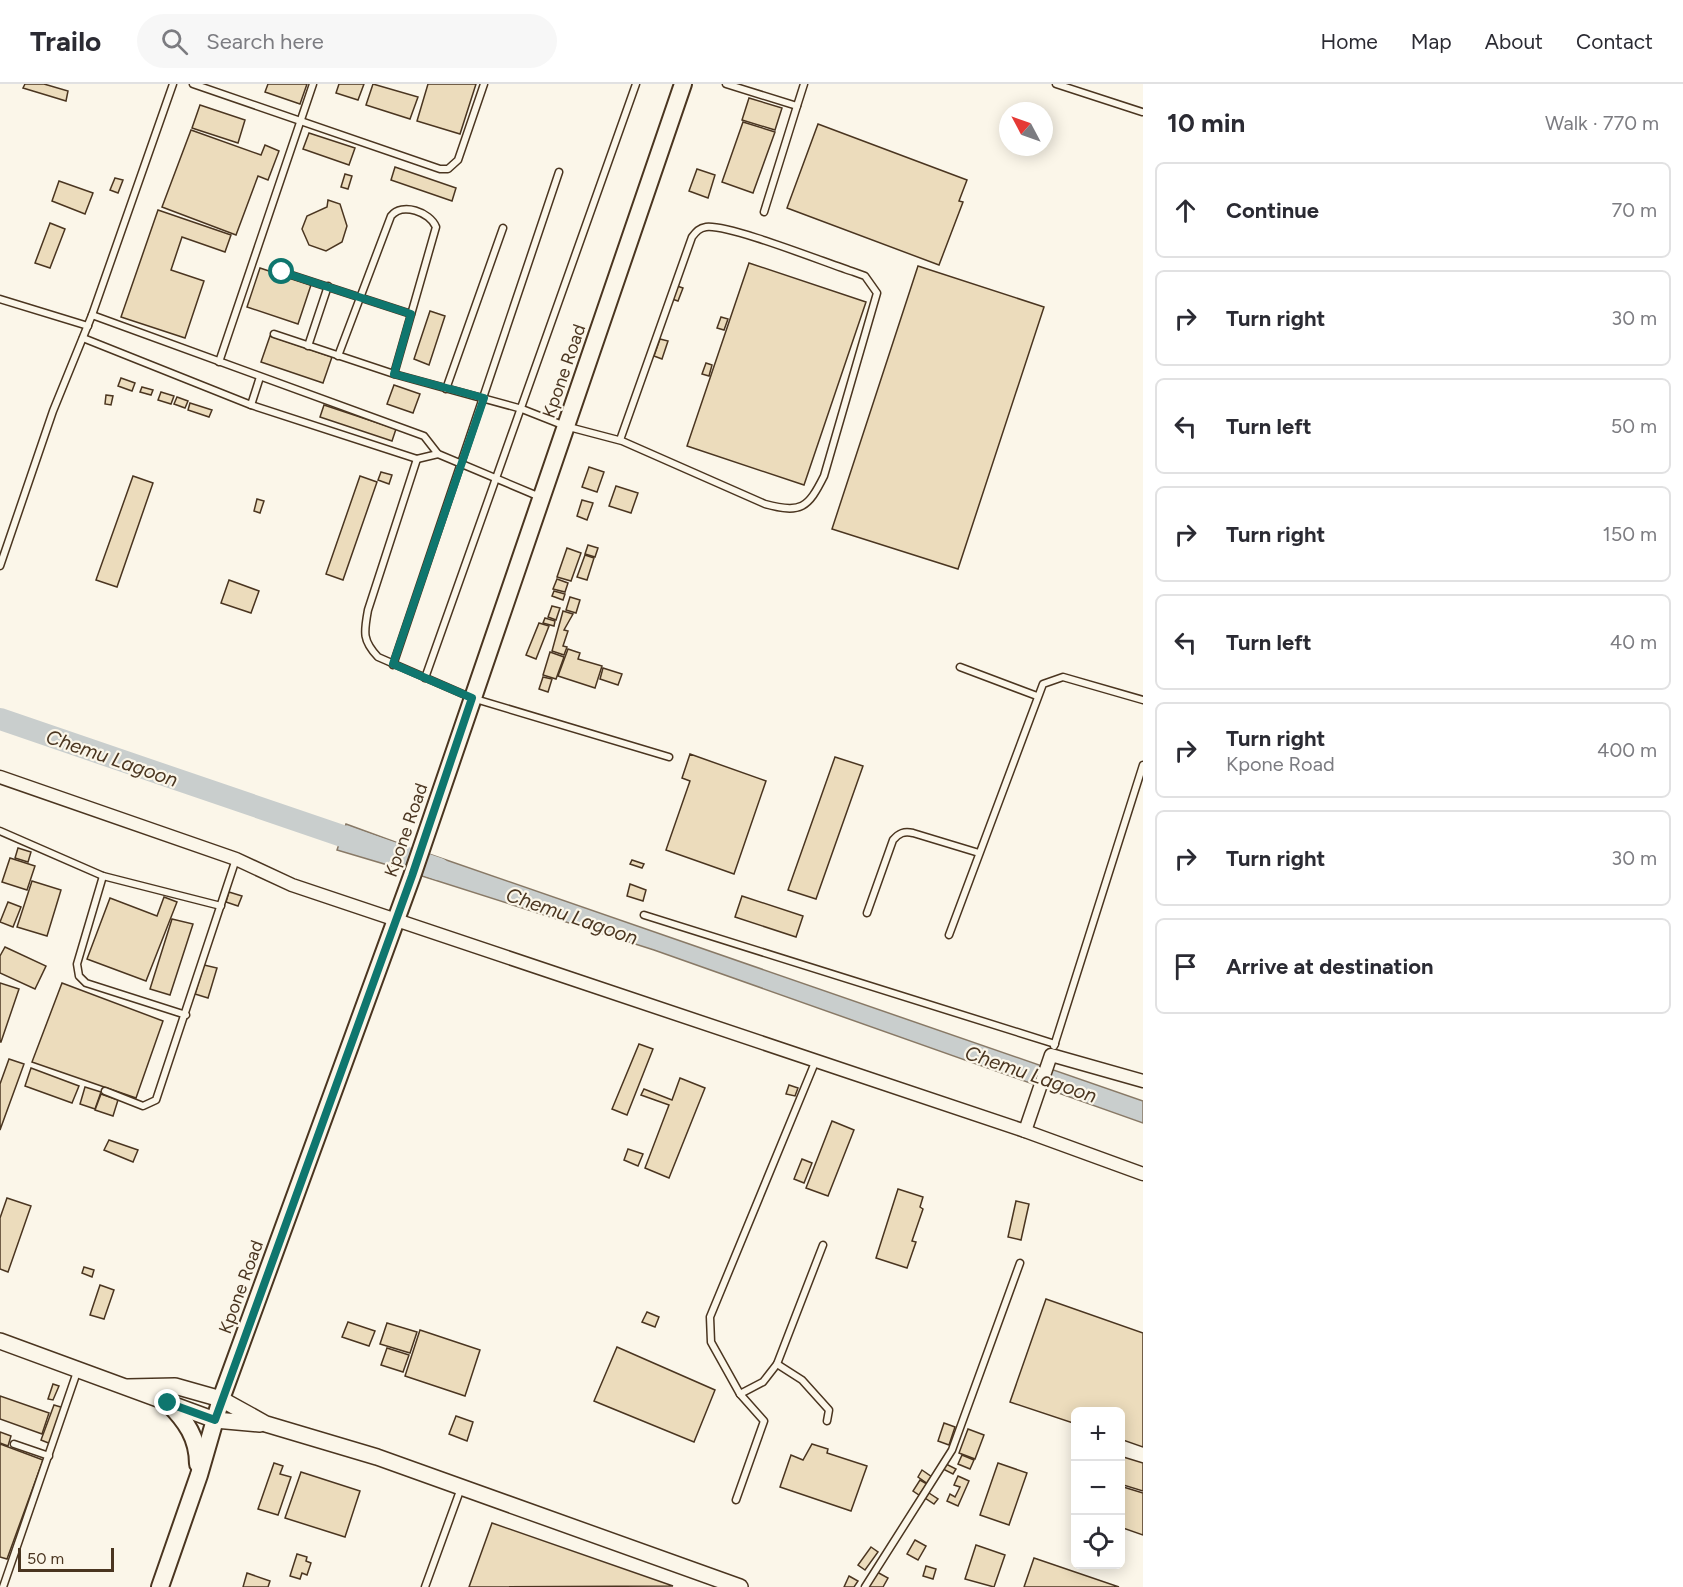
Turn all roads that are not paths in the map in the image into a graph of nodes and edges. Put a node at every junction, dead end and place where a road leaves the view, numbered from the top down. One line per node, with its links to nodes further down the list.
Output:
1 (173, 84): 21 (lane)
2 (193, 84): 12 (lane)
3 (313, 84): 12 (lane)
4 (484, 84): 12 (lane)
5 (636, 84): 33 (lane)
6 (683, 84): 34 (main road, Kpone Road)
7 (726, 84): 10 (lane)
8 (804, 84): 10 (lane)
9 (1056, 84): 11 (lane)
10 (797, 106): 14 (lane)
11 (1142, 112)
12 (300, 121): 27 (lane)
13 (559, 172): 31 (lane)
14 (764, 212)
15 (503, 228): 30 (lane)
16 (282, 272): 17 (lane)
17 (328, 286): 18 (lane); 25 (lane)
18 (360, 297): 20 (lane); 20 (lane); 26 (lane)
19 (0, 299): 22 (lane)
20 (411, 314): 28 (lane)
21 (92, 315): 22 (lane); 27 (lane)
22 (88, 326): 24 (lane)
23 (274, 334): 25 (lane)
24 (83, 338): 32 (lane); 41 (lane)
25 (308, 346): 26 (lane)
26 (338, 356): 28 (lane)
27 (219, 362): 29 (lane)
28 (394, 374): 30 (lane)
29 (260, 377): 32 (lane); 36 (lane)
30 (446, 388): 31 (lane)
31 (484, 398): 33 (lane); 38 (lane)
32 (251, 405): 37 (lane)
33 (522, 409): 34 (lane); 39 (lane)
34 (565, 426): 35 (lane); 40 (main road, Kpone Road)
35 (620, 440): 35 (lane)
36 (438, 454): 37 (lane); 38 (lane)
37 (417, 459): 42 (lane)
38 (460, 464): 39 (lane); 42 (lane)
39 (494, 478): 40 (lane); 44 (lane)
40 (540, 497): 46 (main road, Kpone Road)
41 (0, 566)
42 (393, 664): 44 (lane)
43 (960, 667): 45 (lane)
44 (425, 678): 46 (lane)
45 (1037, 696): 47 (lane); 52 (lane)
46 (472, 698): 48 (lane); 58 (main road, Kpone Road)
47 (1143, 699)
48 (669, 757)
49 (1143, 765): 61 (lane)
50 (0, 777): 53 (street)
51 (0, 832): 54 (lane)
52 (979, 853): 56 (lane); 59 (lane)
53 (236, 859): 55 (lane); 58 (street)
54 (103, 876): 55 (lane); 60 (lane)
55 (221, 906): 60 (lane)
56 (867, 914)
57 (644, 915): 61 (lane)
58 (394, 919): 62 (street); 74 (main road, Kpone Road)
59 (949, 935)
60 (186, 1015): 64 (lane)
61 (1053, 1049): 63 (street); 65 (street)
62 (816, 1060): 65 (street); 73 (lane)
63 (1143, 1081)
64 (105, 1091)
65 (1025, 1131): 66 (street)
66 (1143, 1174)
67 (823, 1245): 70 (lane)
68 (1020, 1263): 88 (lane)
69 (0, 1341): 71 (street)
70 (777, 1364): 73 (lane); 77 (lane)
71 (78, 1369): 72 (street); 80 (lane)
72 (128, 1387): 74 (street); 75 (street)
73 (740, 1394): 83 (lane)
74 (221, 1399): 76 (main road, Kpone Road); 78 (street)
75 (168, 1403): 76 (street); 81 (main road)
76 (215, 1420): 78 (street); 81 (main road, Kpone Road)
77 (827, 1420)
78 (266, 1424): 82 (street)
79 (14, 1444): 80 (lane)
80 (49, 1455): 84 (lane)
81 (199, 1475): 85 (main road, Kpone Road)
82 (462, 1488): 86 (lane); 87 (street)
83 (736, 1500)
84 (3, 1587)
85 (159, 1587)
86 (425, 1587)
87 (740, 1587)
88 (865, 1587)

